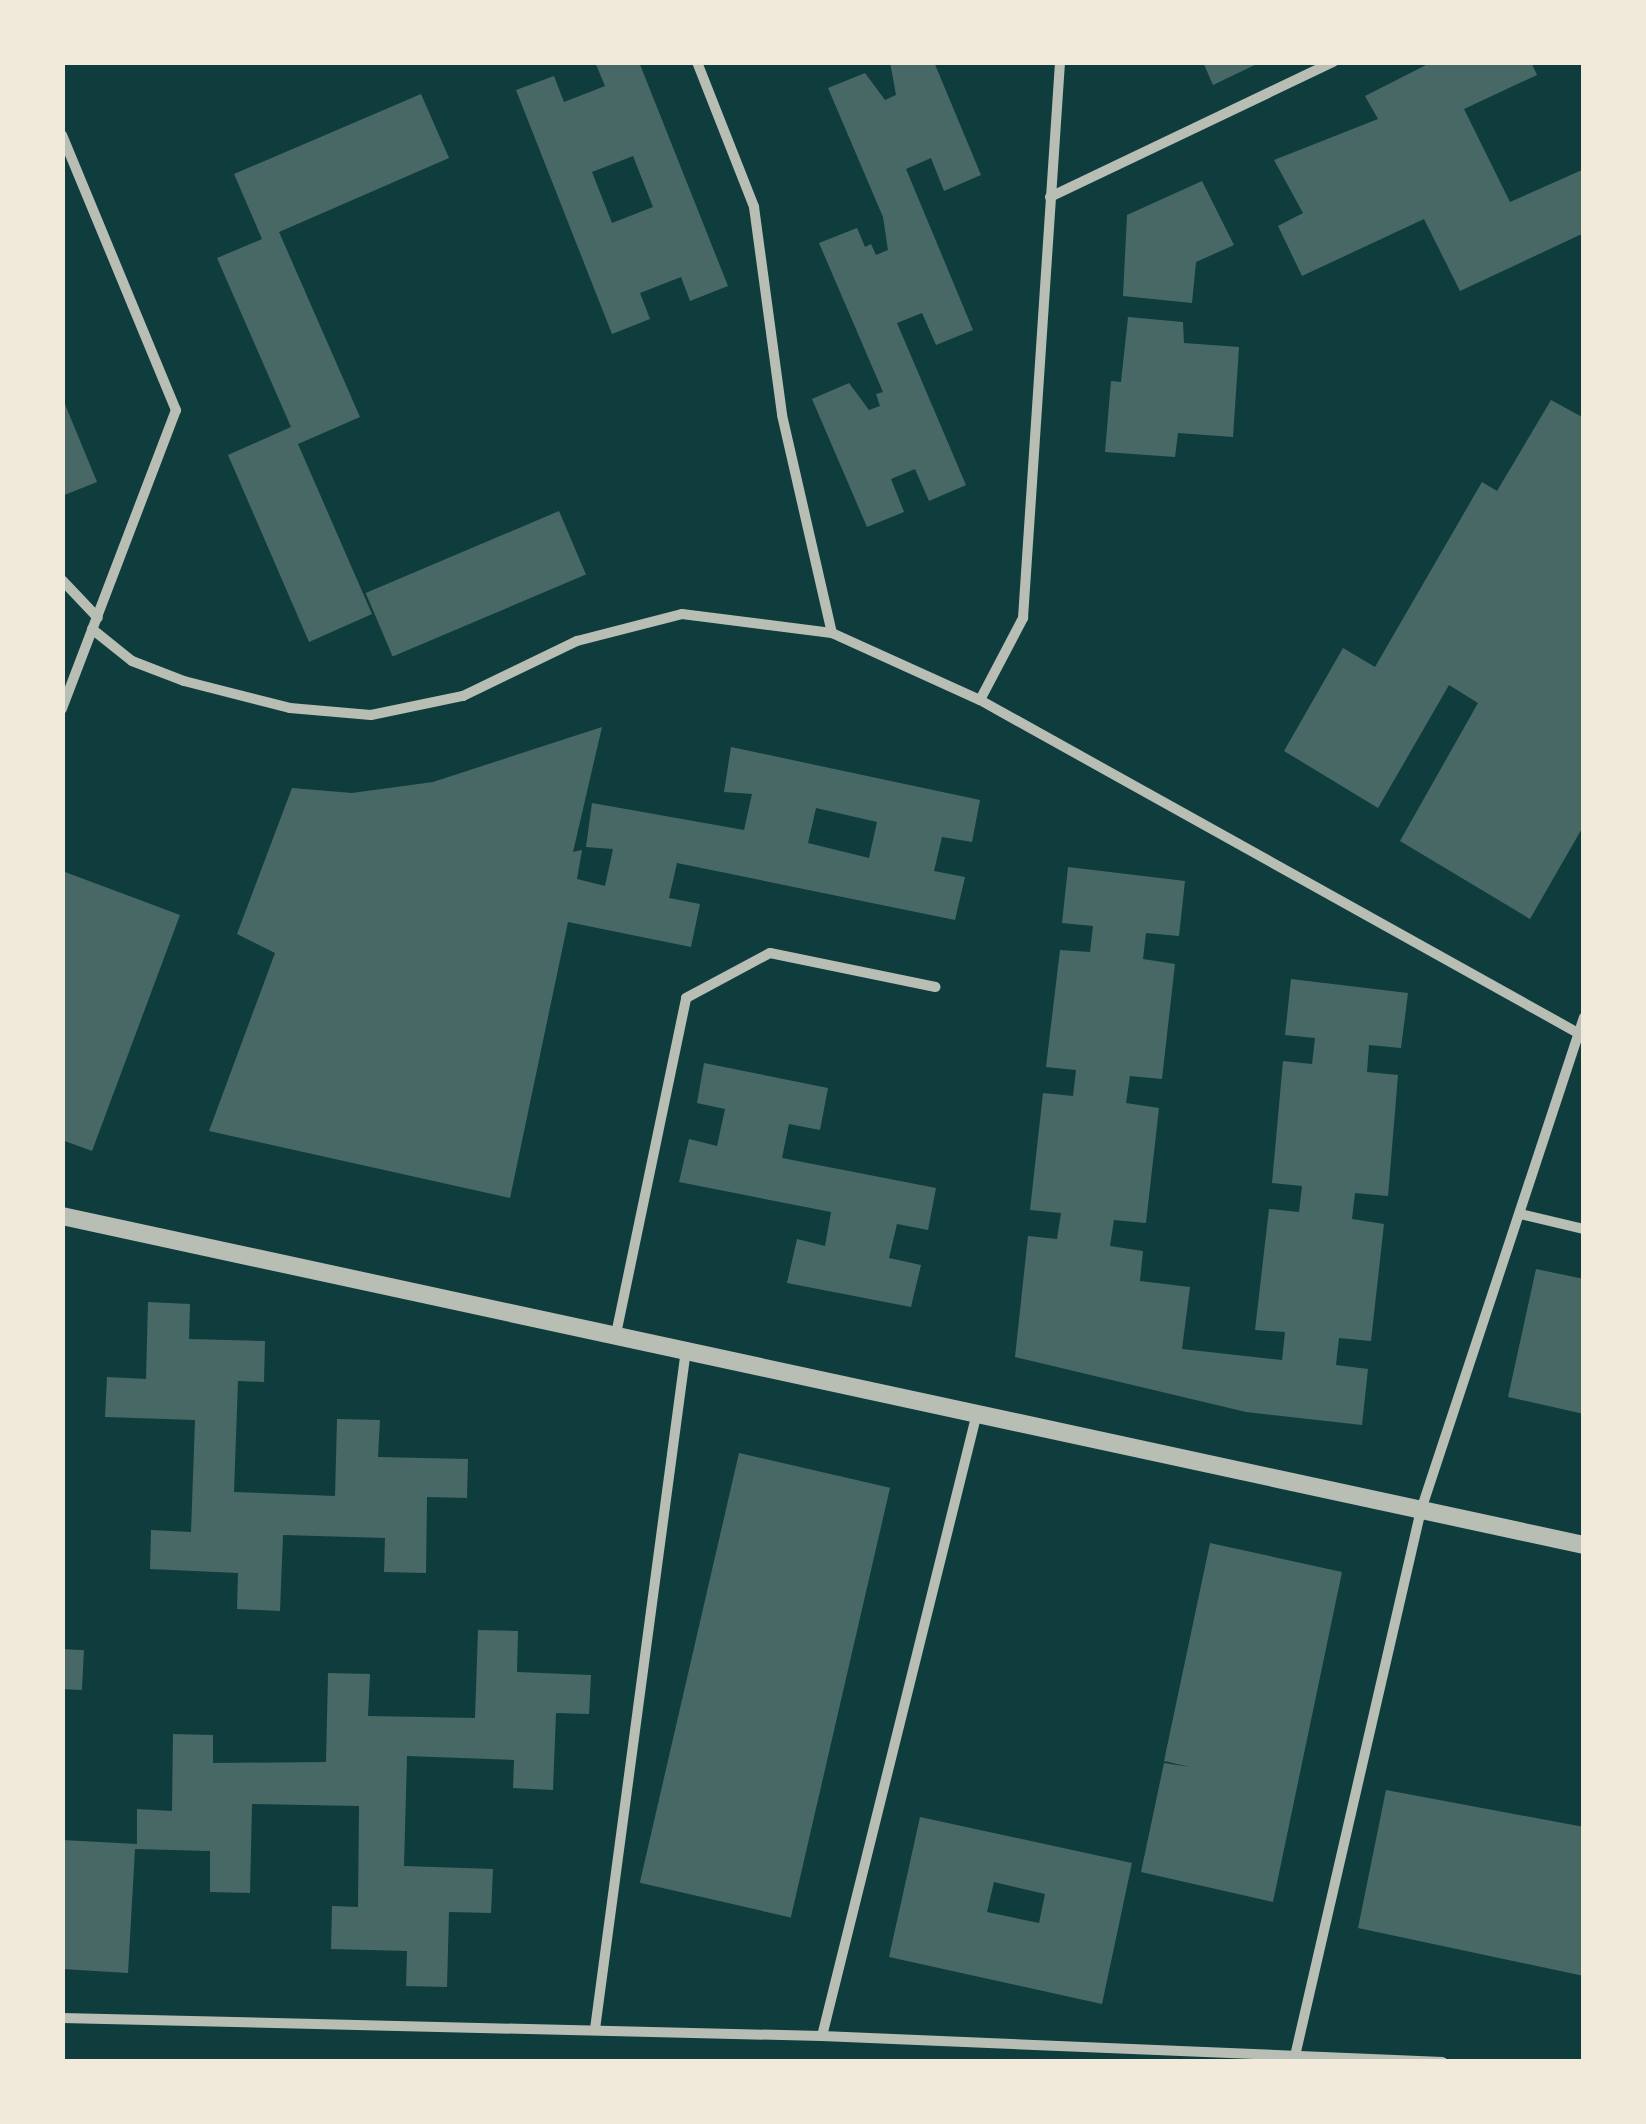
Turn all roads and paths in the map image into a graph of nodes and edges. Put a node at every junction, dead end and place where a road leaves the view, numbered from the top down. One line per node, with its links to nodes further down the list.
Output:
1 (697, 62): 8 (street)
2 (1060, 62): 5 (street)
3 (1334, 62): 5 (street)
4 (62, 135): 7 (street)
5 (1050, 197): 9 (street)
6 (62, 580): 7 (street)
7 (95, 623): 8 (street); 10 (street)
8 (832, 633): 9 (street)
9 (980, 700): 13 (street)
10 (62, 709)
11 (936, 988): 17 (street)
12 (1584, 1017): 13 (street)
13 (1578, 1033): 14 (street)
14 (1520, 1214): 16 (street); 20 (street)
15 (62, 1216): 17 (street)
16 (1584, 1228)
17 (616, 1334): 18 (street)
18 (686, 1350): 19 (street); 23 (street)
19 (976, 1417): 20 (street); 24 (street)
20 (1421, 1510): 21 (street); 25 (street)
21 (1584, 1545)
22 (62, 2018): 23 (street)
23 (595, 2030): 24 (street)
24 (822, 2036): 26 (street)
25 (1295, 2056): 26 (street); 27 (street)
26 (1201, 2057)
27 (1442, 2062)

